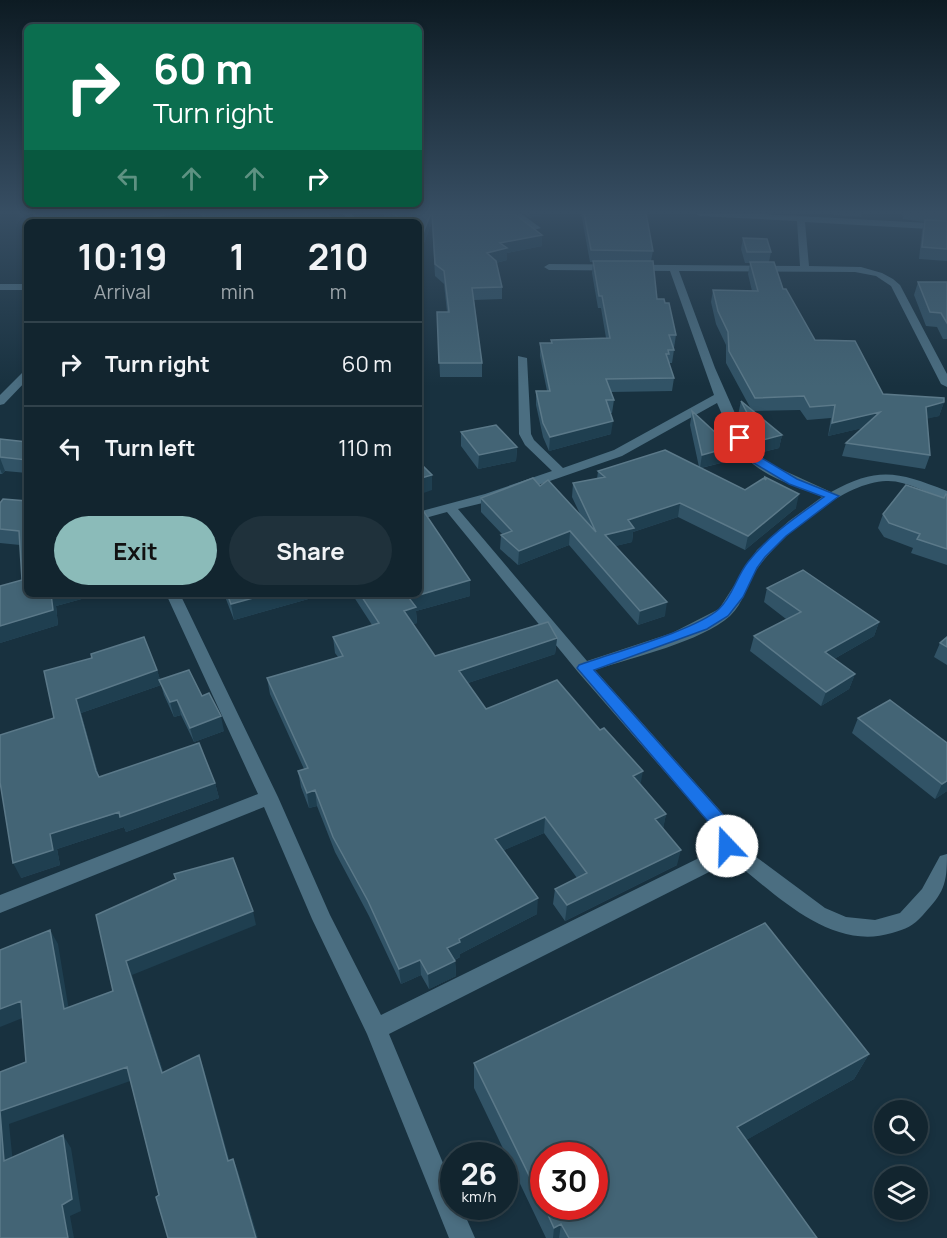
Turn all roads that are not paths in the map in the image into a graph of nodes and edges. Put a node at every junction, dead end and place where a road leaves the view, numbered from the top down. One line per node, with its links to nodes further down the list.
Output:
1 (675, 271): 10 (street)
2 (866, 271): 8 (street)
3 (0, 287): 4 (street)
4 (24, 287)
5 (522, 358): 12 (street)
6 (24, 377): 7 (street)
7 (17, 384): 9 (street); 11 (street)
8 (947, 384)
9 (0, 389)
10 (721, 396): 12 (street); 14 (street)
11 (0, 402)
12 (559, 471): 15 (street)
13 (947, 495): 14 (street)
14 (833, 496): 18 (street)
15 (451, 509): 16 (street); 18 (street)
16 (422, 515)
17 (174, 597): 19 (street)
18 (584, 668): 20 (street)
19 (269, 797): 22 (street); 23 (street)
20 (727, 846): 21 (street); 23 (street)
21 (947, 862)
22 (0, 904)
23 (376, 1029): 24 (street)
24 (462, 1238)

